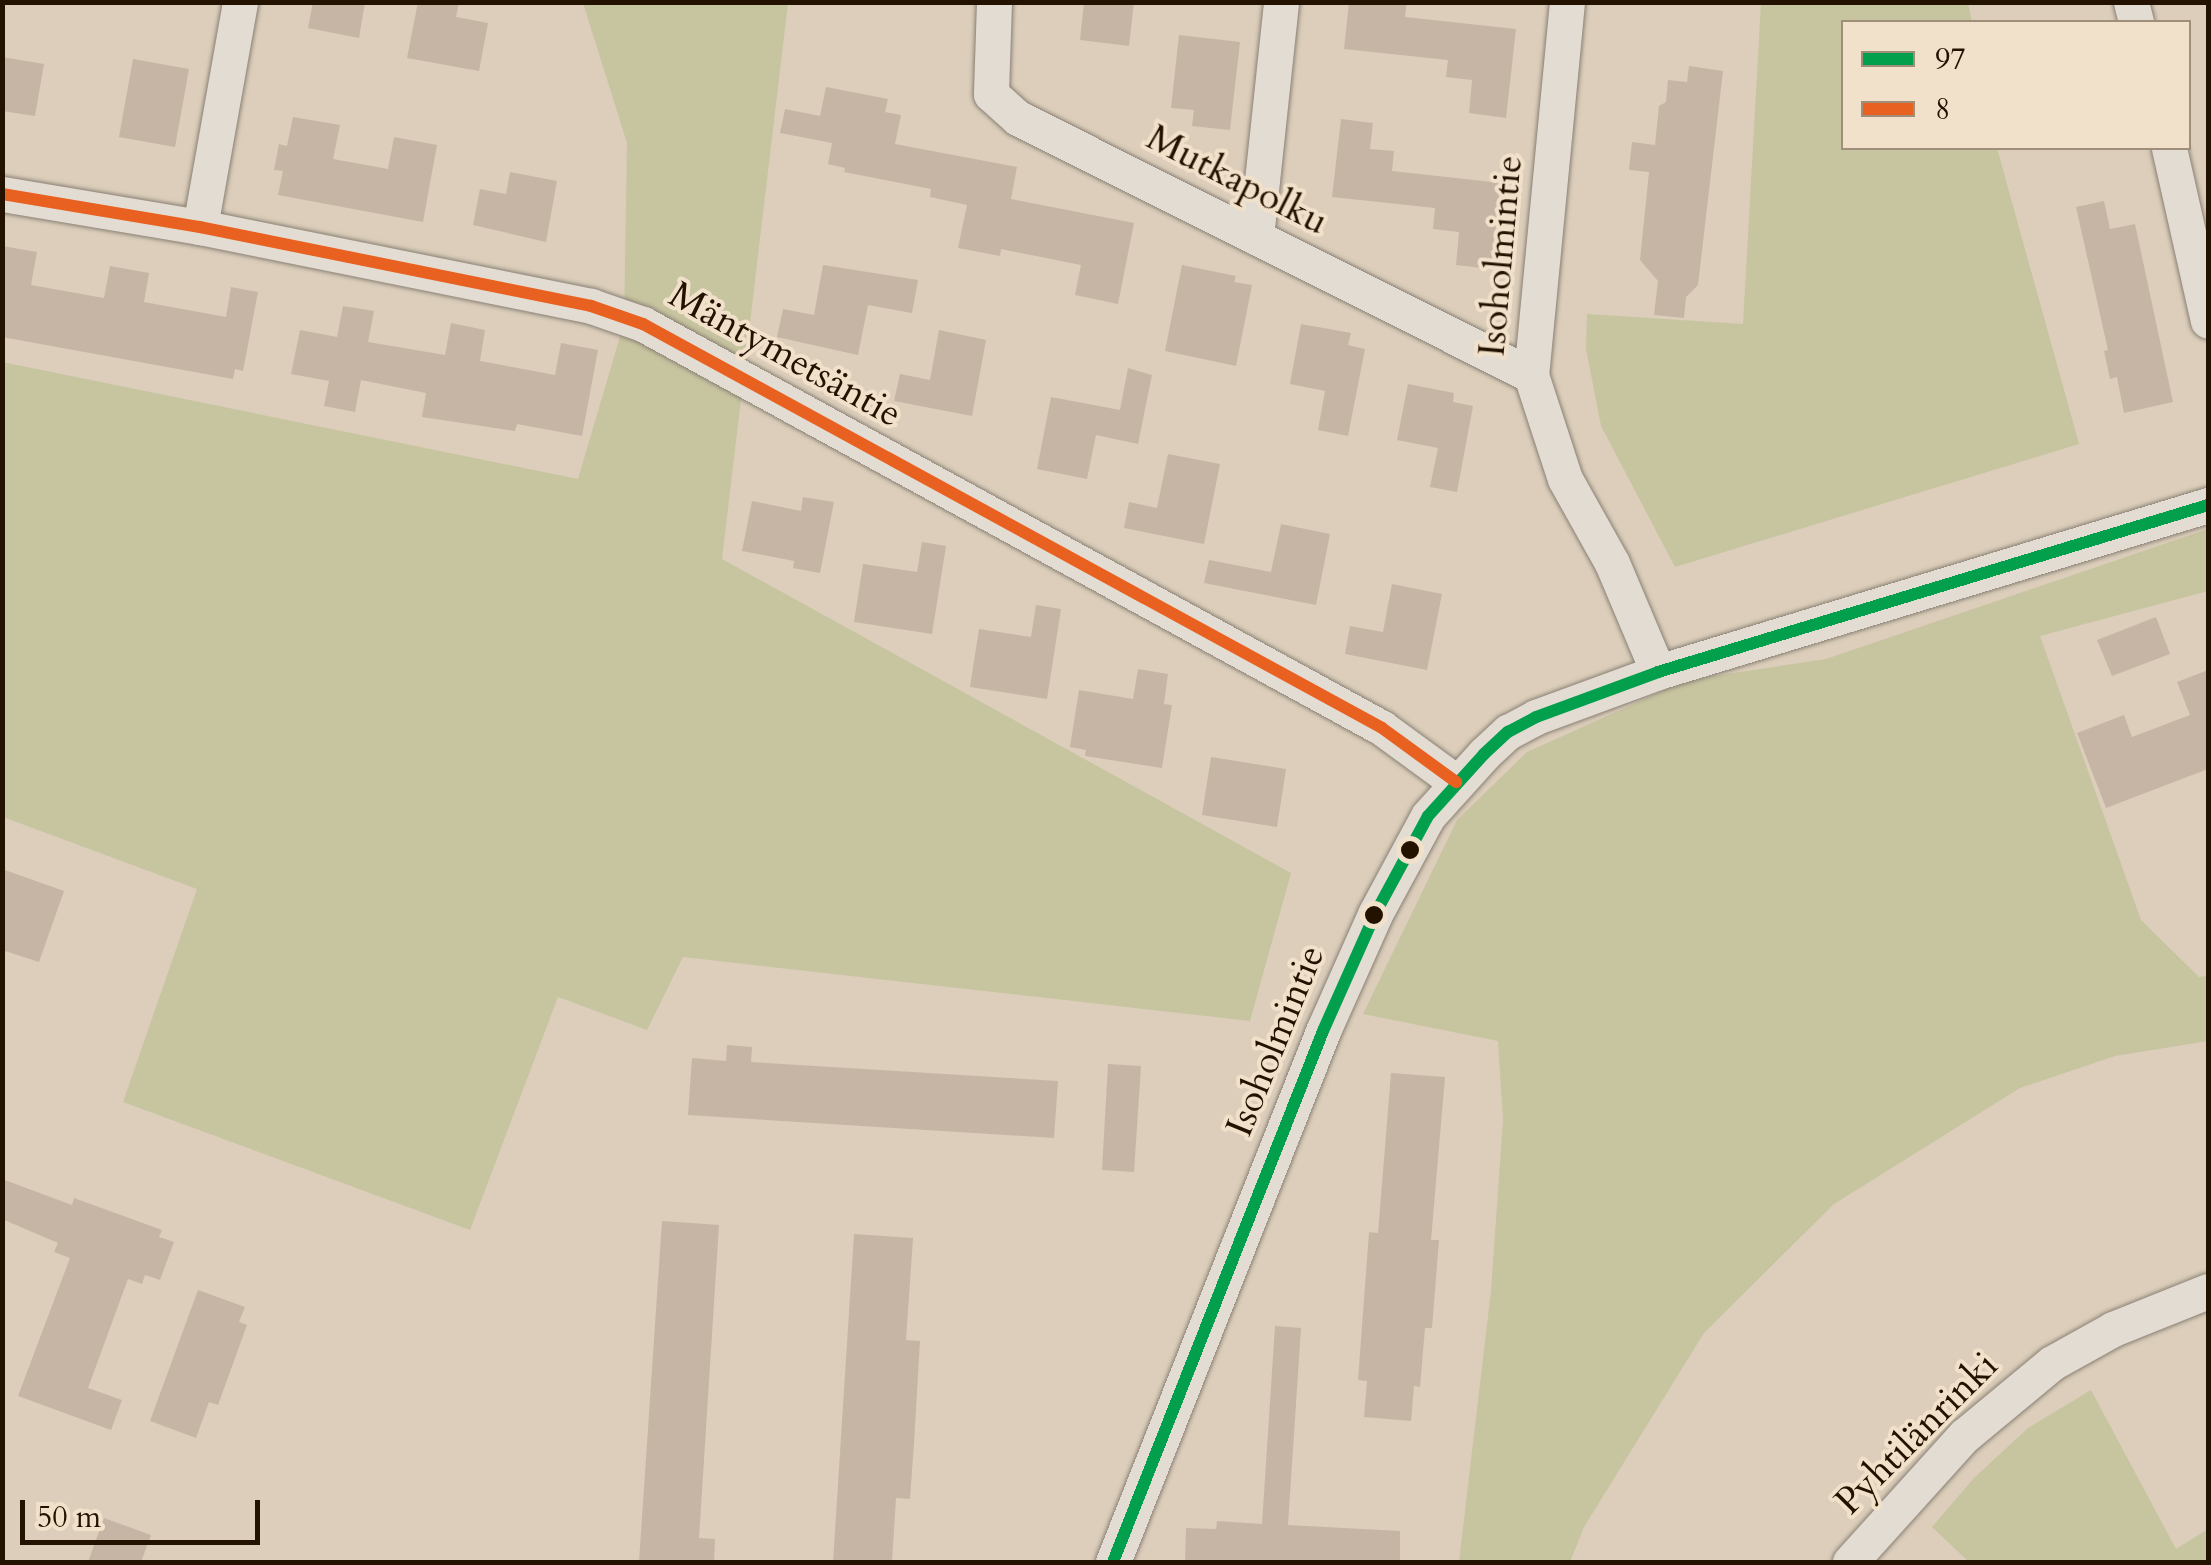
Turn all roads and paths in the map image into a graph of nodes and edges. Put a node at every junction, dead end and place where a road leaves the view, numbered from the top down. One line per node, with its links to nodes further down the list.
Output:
1 (240, 2): 7 (street)
2 (994, 2): 8 (street, Mutkapolku)
3 (1281, 2): 8 (street)
4 (1568, 2): 10 (street, Isoholmintie)
5 (2185, 166): 9 (street)
6 (2, 194): 7 (street, Mäntymetsäntie)
7 (200, 227): 13 (street, Mäntymetsäntie)
8 (1256, 237): 10 (street, Mutkapolku)
9 (2208, 322)
10 (1531, 375): 12 (street, Isoholmintie)
11 (2208, 506): 12 (street, Isoholmintie)
12 (1658, 672): 13 (street, Isoholmintie)
13 (1456, 782): 15 (street, Isoholmintie)
14 (2208, 1292): 16 (street, Pyhtilänrinki)
15 (1113, 1562)
16 (1850, 1562)

